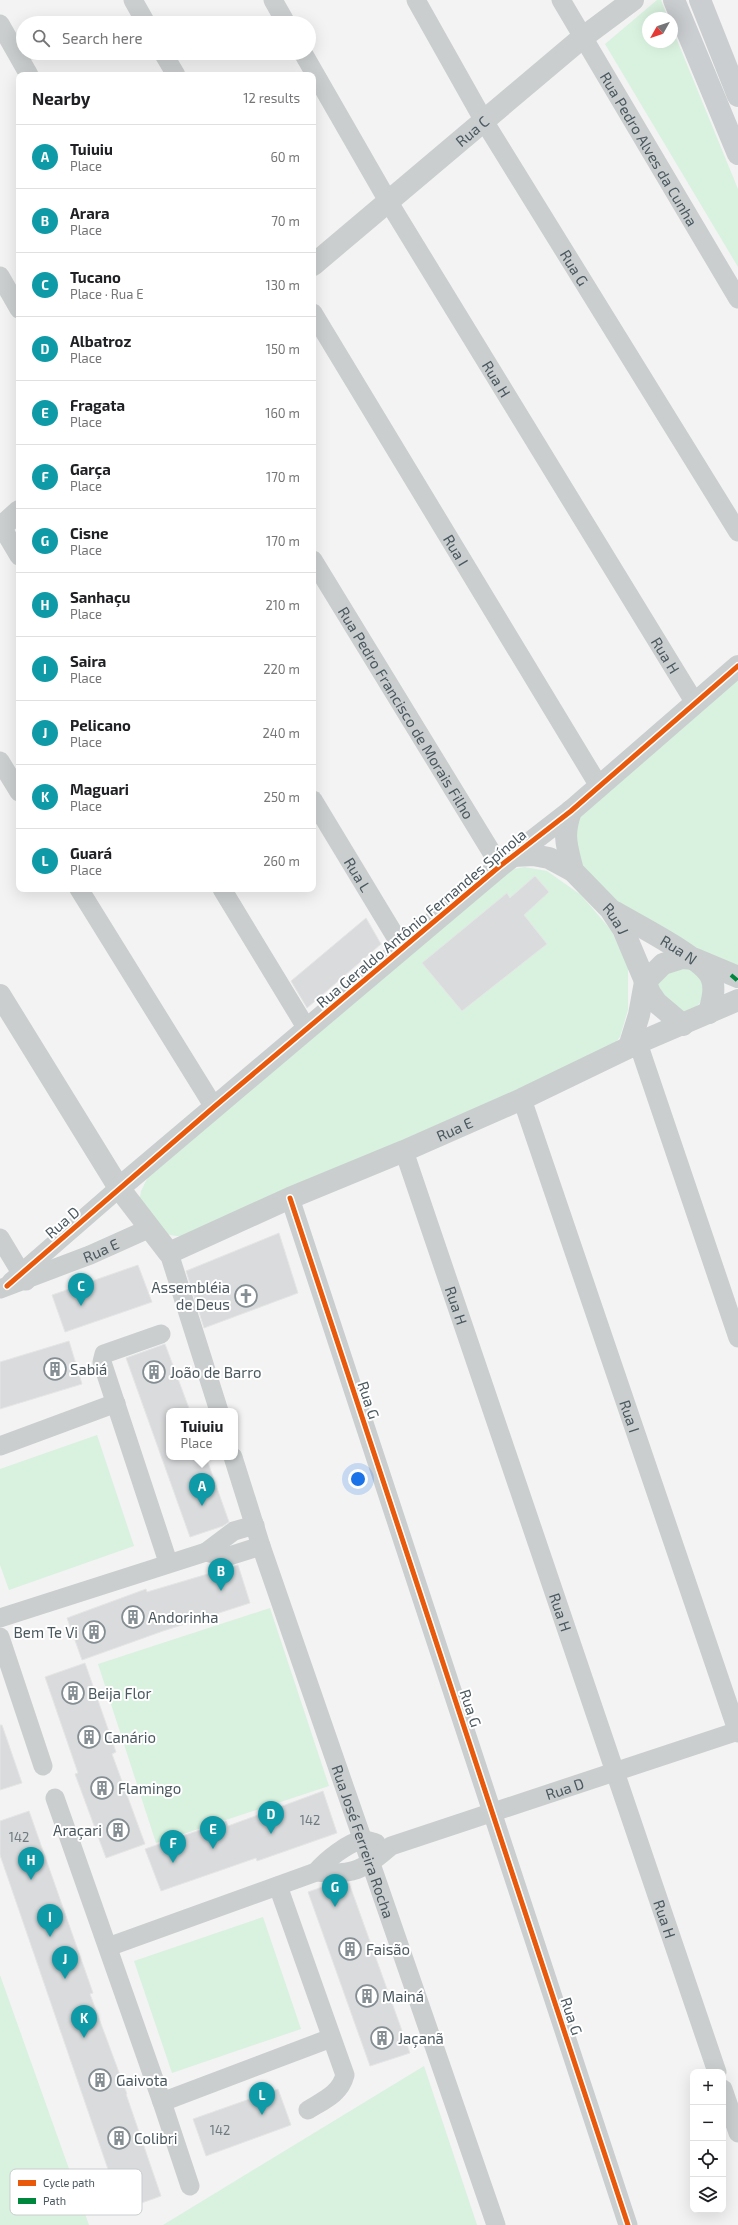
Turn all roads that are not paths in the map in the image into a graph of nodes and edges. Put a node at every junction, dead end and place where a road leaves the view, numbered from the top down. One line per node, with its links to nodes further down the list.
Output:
1 (132, 0): 8 (street)
2 (273, 0): 9 (street)
3 (416, 0): 21 (street, Rua G)
4 (561, 0): 11 (street, Rua Pedro Alves da Cunha)
5 (633, 0): 11 (street, Rua C)
6 (674, 0): 22 (main road)
7 (700, 0): 20 (main road)
8 (142, 16)
9 (282, 16)
10 (0, 24): 12 (street)
11 (582, 38): 21 (street, Rua C); 26 (street, Rua Pedro Alves da Cunha)
12 (16, 52)
13 (20, 60): 16 (street)
14 (167, 60): 17 (street)
15 (307, 60): 18 (street, Rua H)
16 (27, 72)
17 (174, 72)
18 (314, 72)
19 (316, 76): 23 (street, Rua H)
20 (738, 96)
21 (484, 121): 23 (street, Rua C); 31 (street, Rua G)
22 (738, 154)
23 (388, 201): 24 (street, Rua C); 35 (street, Rua H)
24 (316, 262)
25 (0, 276): 27 (street)
26 (738, 299)
27 (16, 304)
28 (316, 318): 37 (street, Rua I)
29 (16, 513): 30 (street)
30 (0, 526): 32 (street)
31 (738, 532)
32 (16, 551)
33 (316, 565): 41 (street, Rua Pedro Francisco de Morais Filho)
34 (738, 666): 35 (street, Rua Geraldo Antônio Fernandes Spínola)
35 (695, 703): 37 (street, Rua Geraldo Antônio Fernandes Spínola)
36 (0, 761): 38 (street)
37 (599, 786): 40 (street, Rua Geraldo Antônio Fernandes Spínola)
38 (16, 787)
39 (316, 805): 46 (street, Rua L)
40 (571, 811): 41 (street, Rua Geraldo Antônio Fernandes Spínola); 42 (street)
41 (507, 861): 42 (street, Rua J); 46 (street, Rua Geraldo Antônio Fernandes Spínola)
42 (573, 872): 45 (street, Rua J)
43 (81, 892): 57 (street)
44 (224, 892): 54 (street)
45 (610, 909): 47 (street, Rua N); 49 (street, Rua J)
46 (403, 949): 54 (street, Rua Geraldo Antônio Fernandes Spínola)
47 (695, 959): 48 (street); 49 (street); 52 (street, Rua N)
48 (738, 977)
49 (645, 982): 53 (street, Rua J); 55 (street)
50 (0, 995): 59 (street)
51 (738, 1000): 52 (street, Rua E)
52 (709, 1013): 53 (street, Rua E)
53 (683, 1025): 55 (street, Rua E)
54 (307, 1029): 57 (street, Rua Geraldo Antônio Fernandes Spínola)
55 (634, 1045): 56 (street, Rua E); 67 (street)
56 (522, 1099): 58 (street, Rua E); 78 (street, Rua I)
57 (214, 1107): 59 (street, Rua Geraldo Antônio Fernandes Spínola)
58 (404, 1151): 60 (street, Rua E); 80 (street, Rua H)
59 (119, 1188): 61 (street); 64 (street, Rua D)
60 (290, 1198): 63 (street, Rua E); 82 (street, Rua G)
61 (148, 1229): 63 (street); 64 (street, Rua E)
62 (0, 1238): 64 (street)
63 (169, 1253): 69 (street)
64 (24, 1276): 65 (street, Rua E)
65 (4, 1287)
66 (161, 1334): 68 (street)
67 (738, 1338)
68 (116, 1403): 70 (street); 75 (street)
69 (218, 1408)
70 (0, 1446)
71 (234, 1460): 72 (street, Rua José Ferreira Rocha)
72 (255, 1525): 73 (street, Rua José Ferreira Rocha); 74 (street)
73 (261, 1546): 74 (street); 83 (street, Rua José Ferreira Rocha)
74 (206, 1552): 75 (street)
75 (168, 1562): 76 (street)
76 (0, 1618)
77 (0, 1637): 79 (street)
78 (738, 1732): 80 (street, Rua D)
79 (43, 1766)
80 (616, 1773): 82 (street, Rua D); 90 (street, Rua H)
81 (55, 1798): 88 (street)
82 (494, 1813): 84 (street, Rua D); 97 (street, Rua G)
83 (363, 1840): 84 (street, Rua D); 85 (street, Rua José Ferreira Rocha); 86 (street)
84 (391, 1846): 85 (street, Rua D)
85 (370, 1864): 86 (street, Rua D); 96 (street, Rua José Ferreira Rocha)
86 (316, 1872): 87 (street)
87 (278, 1886): 88 (street); 89 (street)
88 (108, 1947): 92 (street)
89 (331, 2038): 92 (street); 93 (street)
90 (716, 2069)
91 (726, 2098): 94 (street)
92 (162, 2102): 95 (street)
93 (308, 2110)
94 (738, 2133)
95 (190, 2186)
96 (496, 2225)
97 (628, 2225)

